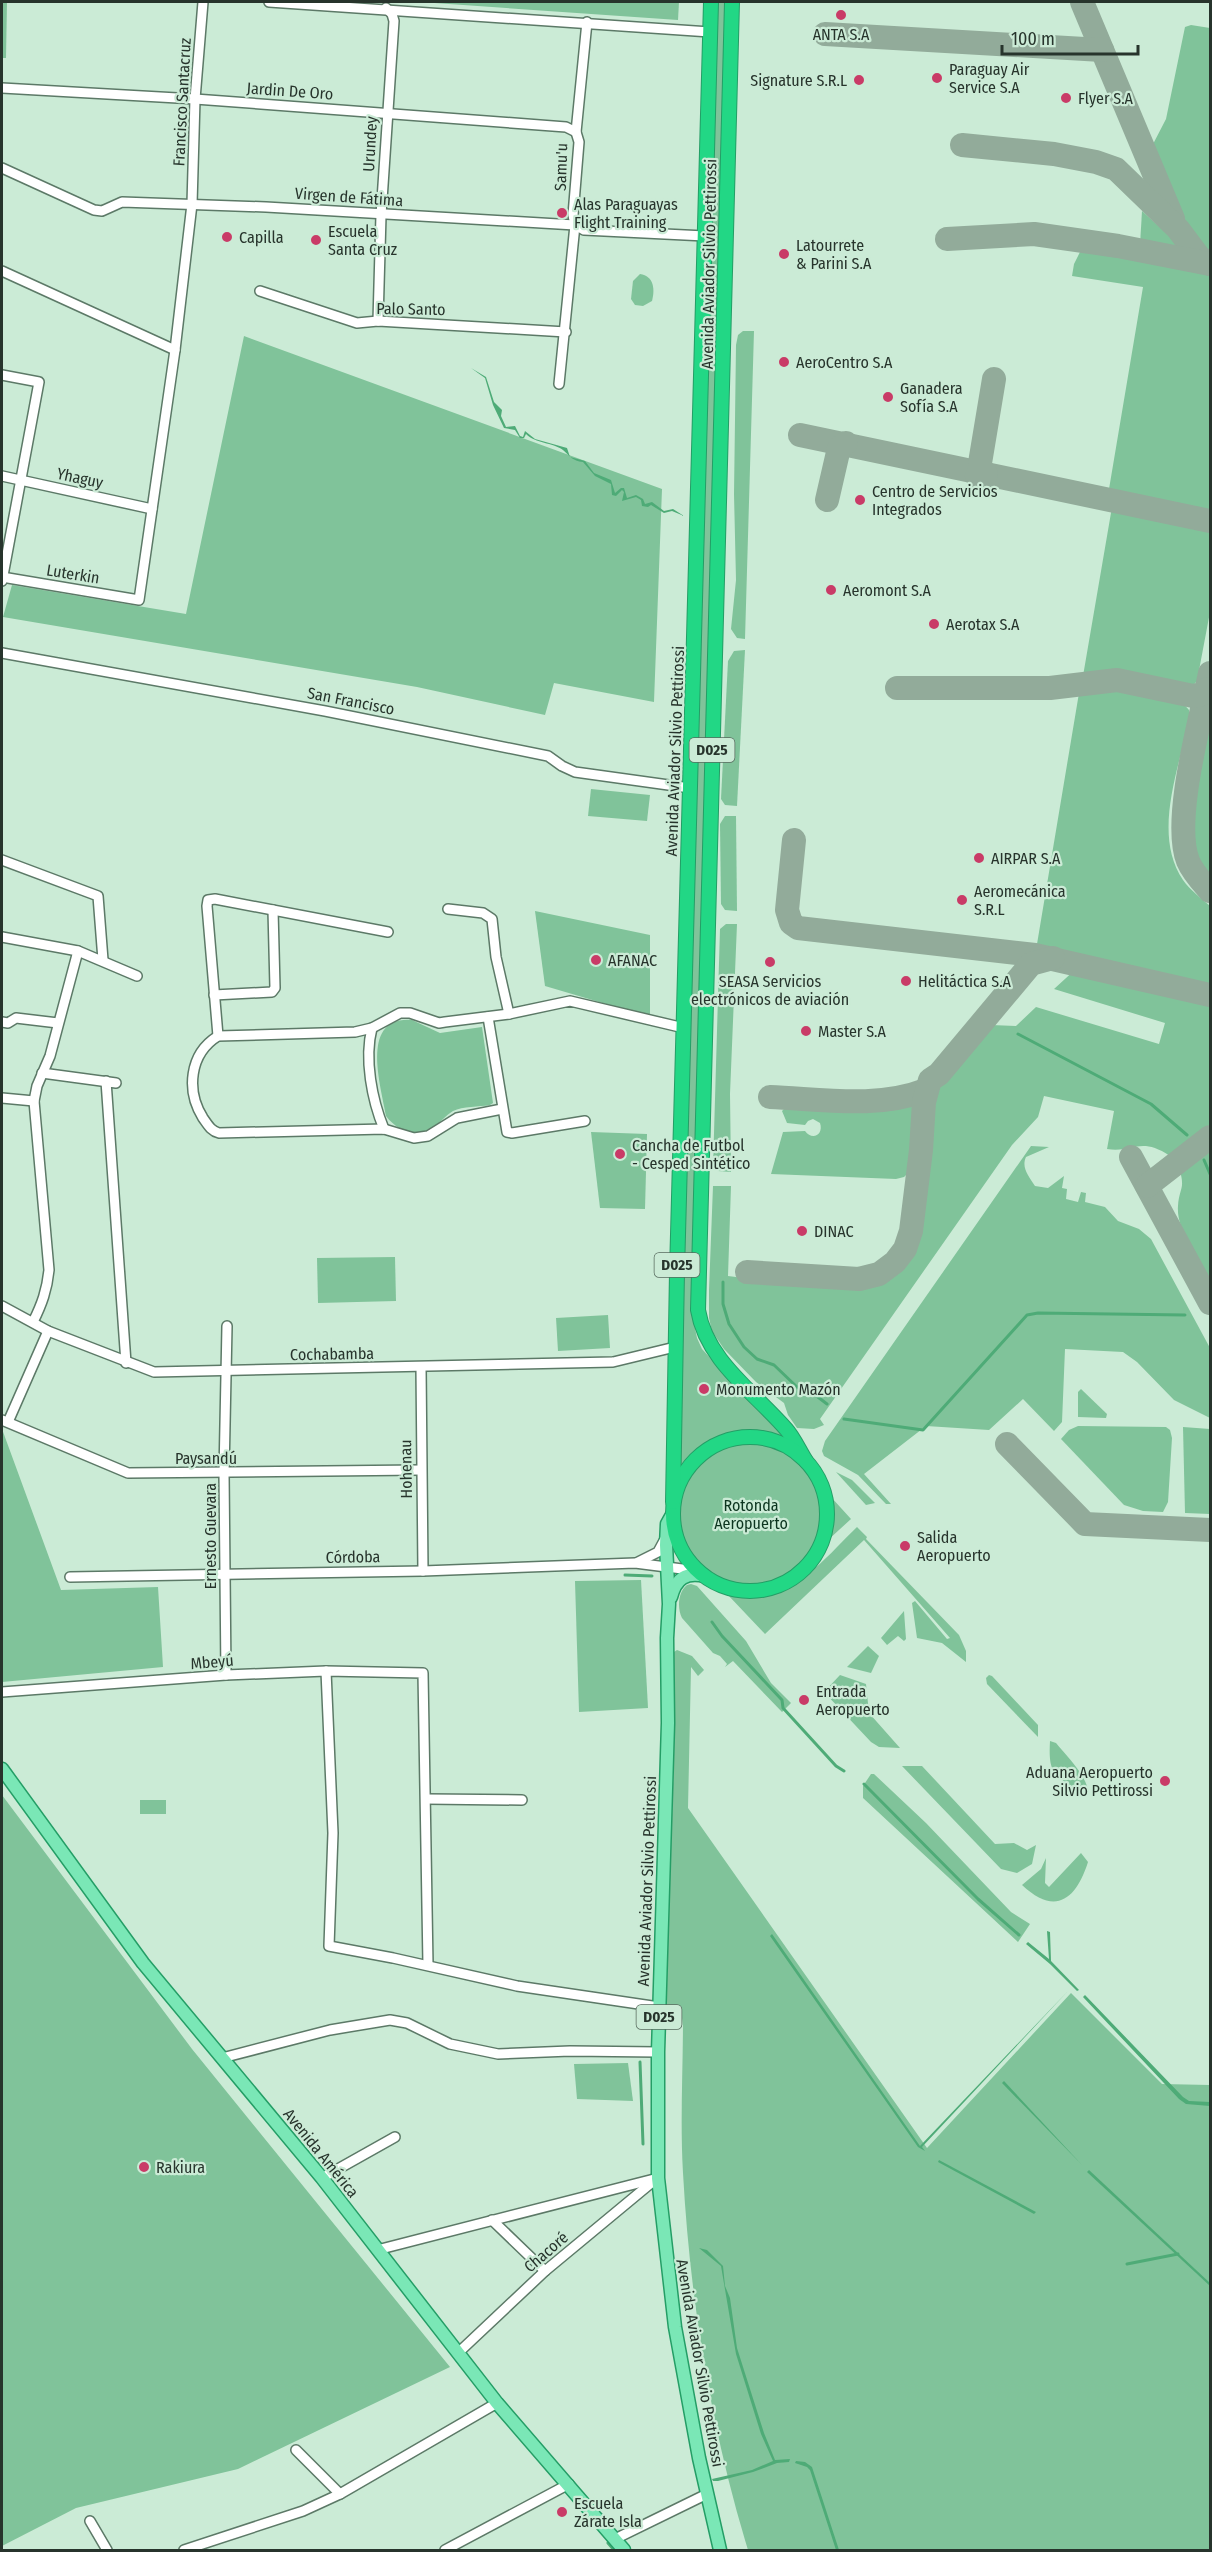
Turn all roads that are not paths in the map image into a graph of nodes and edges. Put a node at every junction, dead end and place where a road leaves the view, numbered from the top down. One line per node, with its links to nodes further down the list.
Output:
1 (203, 2): 9 (street, Francisco Santacruz)
2 (269, 2): 5 (street)
3 (711, 2): 7 (highway, Avenida Aviador Silvio Pettirossi / D025)
4 (732, 2): 22 (highway, Avenida Aviador Silvio Pettirossi / D025)
5 (386, 8): 6 (street); 10 (street, Urundey)
6 (587, 22): 7 (street); 11 (street, Samu'u)
7 (710, 32): 16 (highway, Avenida Aviador Silvio Pettirossi / D025)
8 (2, 88): 9 (street, Jardin De Oro)
9 (195, 99): 10 (street, Jardin De Oro); 13 (street, Francisco Santacruz)
10 (387, 114): 11 (street, Jardin De Oro); 14 (street, Urundey)
11 (576, 132): 15 (street, Samu'u)
12 (2, 168): 13 (street, Virgen de Fátima)
13 (192, 204): 14 (street, Virgen de Fátima); 23 (street, Francisco Santacruz)
14 (381, 215): 15 (street, Virgen de Fátima); 19 (street, Urundey)
15 (575, 225): 16 (street, Virgen de Fátima); 20 (street, Samu'u)
16 (705, 236): 21 (highway, Avenida Aviador Silvio Pettirossi / D025)
17 (2, 271): 23 (street)
18 (260, 291): 19 (street, Palo Santo)
19 (378, 321): 20 (street, Palo Santo)
20 (566, 332): 25 (street, Samu'u)
21 (702, 345): 22 (highway); 32 (highway, Avenida Aviador Silvio Pettirossi / D025)
22 (724, 345): 66 (highway, Avenida Aviador Silvio Pettirossi / D025)
23 (175, 350): 28 (street, Francisco Santacruz)
24 (2, 375): 27 (street)
25 (559, 384)
26 (2, 476): 27 (street, Yhaguy)
27 (22, 480): 28 (street, Yhaguy); 29 (street)
28 (152, 509): 30 (street, Francisco Santacruz)
29 (2, 579): 30 (street, Luterkin)
30 (139, 600)
31 (2, 653): 32 (street, San Francisco)
32 (690, 788): 47 (highway, Avenida Aviador Silvio Pettirossi / D025)
33 (2, 860): 39 (street)
34 (448, 909): 42 (street)
35 (273, 910): 36 (street); 41 (street); 41 (street)
36 (388, 932)
37 (2, 937): 38 (street)
38 (78, 951): 39 (street); 45 (street)
39 (102, 960): 40 (street)
40 (137, 976)
41 (214, 995): 48 (street)
42 (509, 1014): 43 (street); 47 (street)
43 (488, 1017): 46 (street); 54 (street)
44 (2, 1022): 45 (street)
45 (58, 1023): 49 (street)
46 (372, 1028): 48 (street); 56 (street)
47 (684, 1028): 61 (highway, Avenida Aviador Silvio Pettirossi / D025)
48 (218, 1036): 56 (street)
49 (42, 1073): 50 (street); 53 (street)
50 (106, 1081): 51 (street); 62 (street)
51 (116, 1083)
52 (2, 1098): 53 (street)
53 (34, 1101): 58 (street)
54 (502, 1109): 55 (street); 56 (street)
55 (585, 1121)
56 (384, 1129)
57 (2, 1306): 58 (street, Cochabamba)
58 (33, 1322): 60 (street, Cochabamba)
59 (227, 1326): 64 (street, Ernesto Guevara)
60 (48, 1331): 62 (street, Cochabamba); 65 (street)
61 (675, 1347): 63 (street, Cochabamba); 69 (highway, Avenida Aviador Silvio Pettirossi / D025)
62 (126, 1363): 64 (street, Cochabamba)
63 (421, 1367): 64 (street, Cochabamba); 67 (street, Hohenau)
64 (225, 1371): 68 (street, Ernesto Guevara)
65 (5, 1421): 68 (street, Paysandú)
66 (806, 1461): 69 (highway, D025); 75 (highway, D025)
67 (421, 1470): 68 (street, Paysandú); 73 (street, Hohenau)
68 (224, 1473): 74 (street, Ernesto Guevara)
69 (673, 1508): 70 (main road, Avenida Aviador Silvio Pettirossi / D025); 75 (highway, D025)
70 (666, 1537): 71 (street); 72 (main road, Avenida Aviador Silvio Pettirossi / D025)
71 (636, 1563): 72 (street, Córdoba); 73 (street, Córdoba)
72 (666, 1565): 75 (street, Córdoba); 77 (main road, Avenida Aviador Silvio Pettirossi / D025)
73 (423, 1571): 74 (street, Córdoba)
74 (225, 1573): 76 (street, Córdoba); 79 (street, Ernesto Guevara)
75 (701, 1573): 77 (main road, Avenida Aviador Silvio Pettirossi / D025)
76 (70, 1577)
77 (669, 1604): 85 (main road, Avenida Aviador Silvio Pettirossi / D025)
78 (326, 1671): 79 (street, Mbeyú); 82 (street, Mbeyú); 84 (street)
79 (226, 1675): 80 (street, Mbeyú)
80 (2, 1692)
81 (2, 1769): 87 (main road, Avenida América)
82 (426, 1799): 83 (street); 84 (street)
83 (522, 1800)
84 (428, 1965): 85 (street)
85 (659, 2007): 86 (main road, Avenida Aviador Silvio Pettirossi / D025)
86 (658, 2052): 87 (street); 90 (main road, Avenida Aviador Silvio Pettirossi / D025)
87 (222, 2058): 89 (main road, Avenida América)
88 (396, 2137): 89 (street)
89 (322, 2178): 92 (main road, Avenida América)
90 (658, 2178): 91 (street); 93 (street, Chacoré); 99 (main road, Avenida Aviador Silvio Pettirossi / D025)
91 (492, 2220): 92 (street); 93 (street)
92 (377, 2250): 94 (main road, Avenida América)
93 (545, 2271): 94 (street, Chacoré)
94 (458, 2353): 95 (main road, Avenida América)
95 (497, 2403): 97 (main road, Avenida América); 98 (street)
96 (296, 2450): 98 (street)
97 (569, 2484): 101 (main road, Avenida América); 104 (street)
98 (340, 2494): 103 (street)
99 (707, 2494): 101 (street); 106 (main road, Avenida Aviador Silvio Pettirossi / D025)
100 (90, 2522): 102 (street)
101 (615, 2539): 105 (main road, Avenida América)
102 (107, 2550)
103 (184, 2550)
104 (445, 2550)
105 (624, 2550)
106 (720, 2550)

